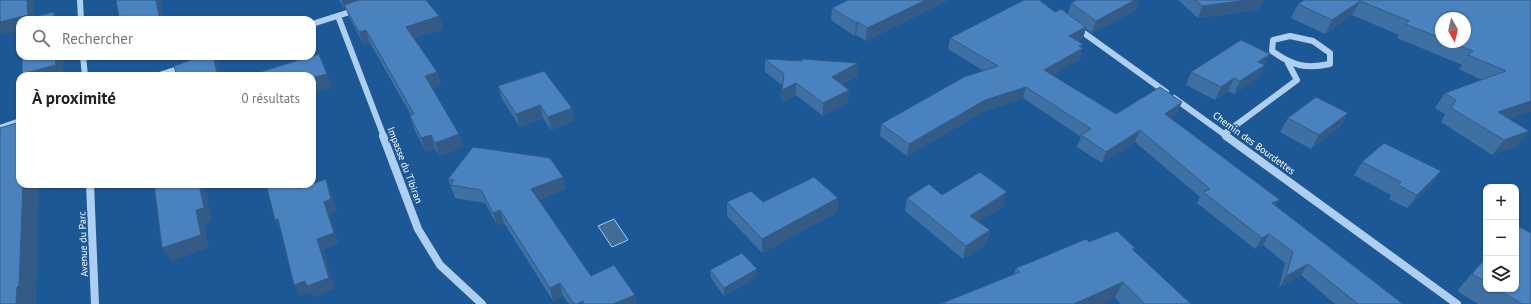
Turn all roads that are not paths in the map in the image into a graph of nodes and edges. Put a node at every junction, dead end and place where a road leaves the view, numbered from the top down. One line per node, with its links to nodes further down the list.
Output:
1 (80, 0): 3 (street)
2 (360, 9): 4 (street)
3 (81, 16)
4 (338, 16): 5 (street); 17 (street, Impasse du Tibiran)
5 (316, 23)
6 (1070, 23): 14 (street, Chemin des Bourdettes)
7 (83, 60): 10 (street)
8 (1288, 63): 8 (street); 14 (street)
9 (194, 64): 11 (street)
10 (84, 72)
11 (169, 72)
12 (16, 122): 13 (street)
13 (0, 128)
14 (1224, 134): 18 (street, Chemin des Bourdettes)
15 (90, 188): 16 (street, Avenue du Parc)
16 (95, 304)
17 (482, 304)
18 (1457, 304)

